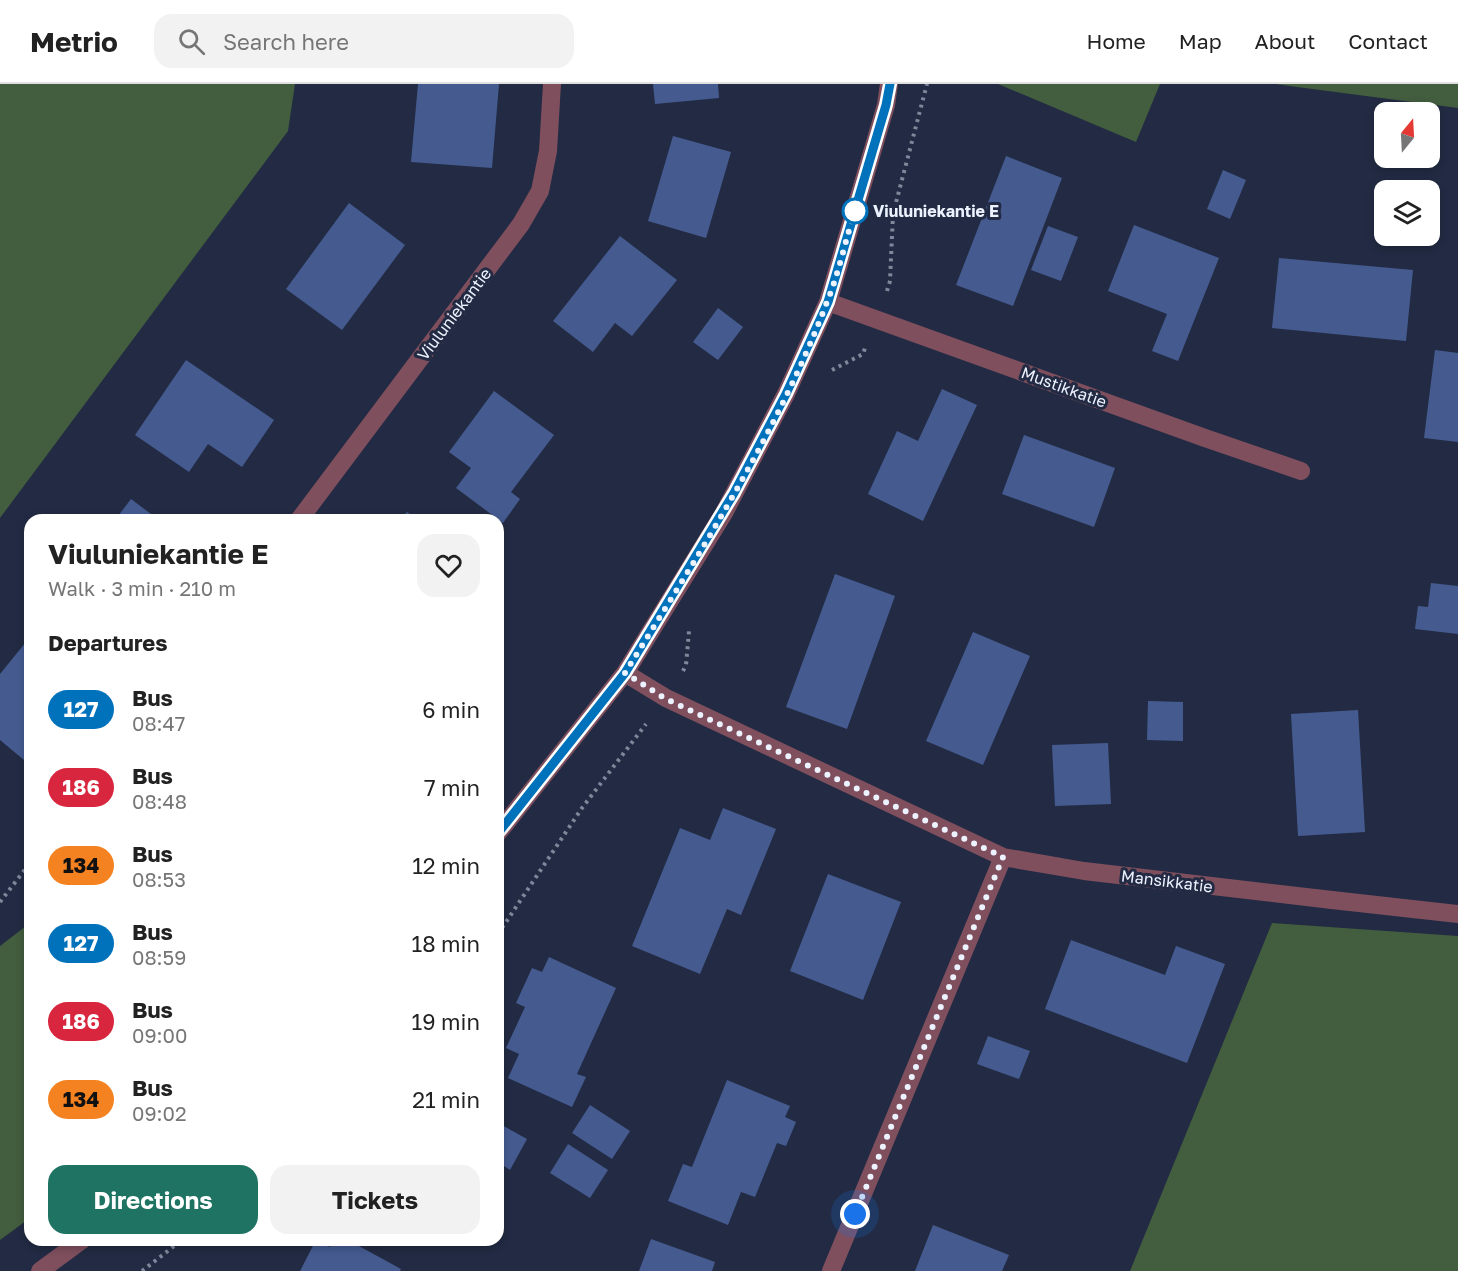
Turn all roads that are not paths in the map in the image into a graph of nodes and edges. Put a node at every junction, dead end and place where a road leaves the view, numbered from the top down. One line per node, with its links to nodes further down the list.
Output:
1 (552, 84): 5 (street, Viuluniekantie)
2 (890, 84): 3 (street)
3 (828, 302): 4 (street, Mustikkatie); 6 (street)
4 (1301, 471)
5 (304, 514)
6 (625, 673): 7 (street); 8 (street, Mansikkatie)
7 (504, 825)
8 (1003, 857): 9 (street, Mansikkatie); 12 (street)
9 (1458, 914)
10 (74, 1246): 11 (street)
11 (40, 1271)
12 (831, 1271)

